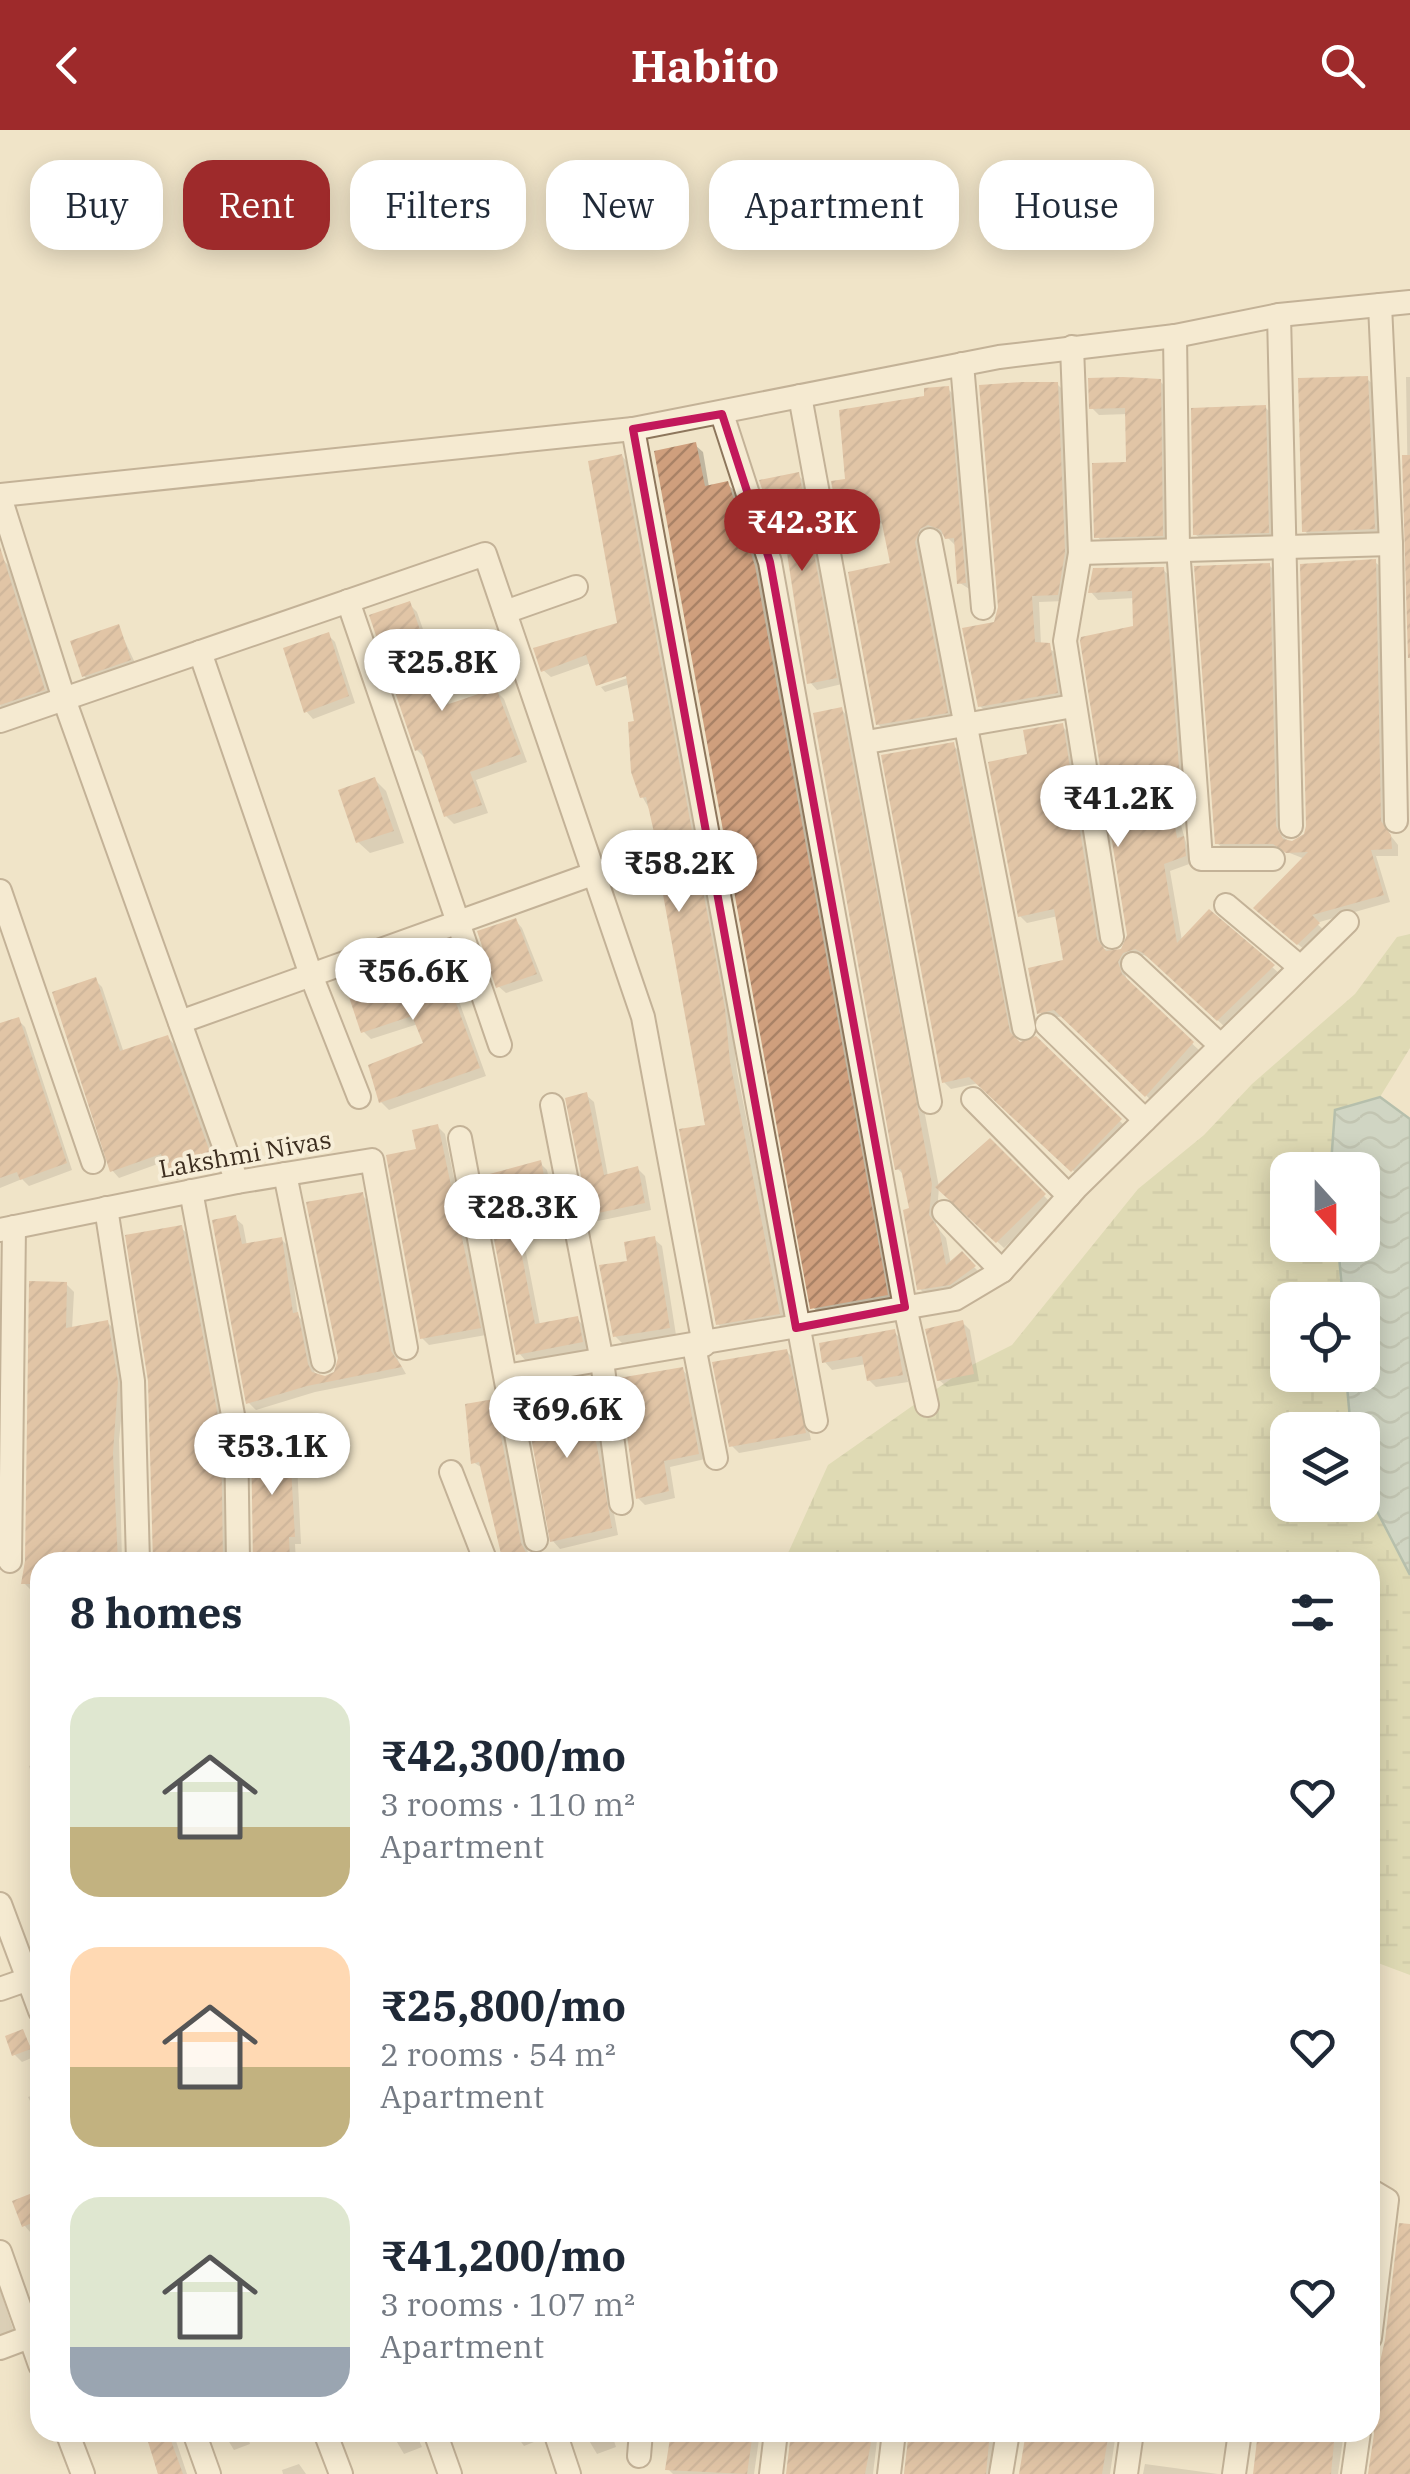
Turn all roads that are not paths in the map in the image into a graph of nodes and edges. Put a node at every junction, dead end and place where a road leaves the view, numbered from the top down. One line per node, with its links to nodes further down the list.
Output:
1 (1410, 302): 2 (street)
2 (1380, 305): 3 (street); 12 (street)
3 (1279, 315): 4 (street); 13 (street)
4 (1175, 336): 5 (street); 14 (street)
5 (1072, 346): 6 (street); 15 (street)
6 (962, 364): 7 (street); 18 (street)
7 (800, 396): 8 (street); 25 (street)
8 (722, 414): 9 (street); 57 (street)
9 (633, 430): 10 (street); 58 (street)
10 (0, 496): 21 (street)
11 (930, 540): 24 (street)
12 (1392, 544): 13 (street); 26 (street)
13 (1282, 547): 14 (street); 27 (street)
14 (1178, 548): 15 (street); 29 (street)
15 (1080, 553): 22 (street)
16 (576, 587): 19 (street)
17 (348, 601): 19 (street); 20 (street); 33 (street)
18 (983, 608)
19 (505, 612): 30 (street)
20 (200, 652): 21 (street); 38 (street)
21 (64, 699): 23 (street); 39 (street)
22 (1073, 706): 24 (street); 35 (street)
23 (0, 721)
24 (965, 722): 25 (street); 46 (street)
25 (867, 742): 44 (street)
26 (1396, 821)
27 (1291, 826)
28 (654, 852): 30 (street)
29 (1273, 860)
30 (594, 872): 33 (street); 59 (street)
31 (0, 891): 48 (street)
32 (1226, 905): 37 (street)
33 (458, 922): 38 (street); 41 (street)
34 (1346, 922): 37 (street)
35 (1112, 936)
36 (1133, 964): 40 (street)
37 (1300, 967): 40 (street)
38 (311, 974): 39 (street); 42 (street)
39 (180, 1022): 50 (street)
40 (1219, 1044): 46 (street)
41 (500, 1045)
42 (360, 1096)
43 (973, 1099): 52 (street)
44 (930, 1102)
45 (552, 1105): 62 (street)
46 (1145, 1120): 52 (street)
47 (460, 1138): 63 (street)
48 (93, 1162)
49 (285, 1174): 50 (street, Lakshmi Nivas); 60 (street, Lakshmi Nivas); 61 (street)
50 (236, 1182): 51 (street, Lakshmi Nivas)
51 (191, 1191): 53 (street, Lakshmi Nivas); 71 (street)
52 (1069, 1196): 56 (street)
53 (106, 1208): 55 (street, Lakshmi Nivas); 70 (street)
54 (944, 1212): 56 (street)
55 (7, 1228): 73 (street)
56 (1002, 1270): 57 (street)
57 (904, 1307): 58 (street); 64 (street)
58 (796, 1328): 59 (street); 65 (street)
59 (699, 1346): 62 (street); 66 (street)
60 (406, 1348)
61 (323, 1361)
62 (602, 1361): 63 (street); 68 (street)
63 (506, 1376): 69 (street)
64 (928, 1405)
65 (816, 1421)
66 (716, 1458)
67 (451, 1472): 72 (street)
68 (621, 1503)
69 (536, 1540)
70 (138, 1552)
71 (238, 1552)
72 (482, 1552)
73 (10, 1561)
74 (0, 1904): 75 (street)
75 (30, 1968)
76 (30, 1978): 77 (street)
77 (0, 1989)
78 (1380, 2196): 80 (street)
79 (0, 2252): 81 (street)
80 (1380, 2257)
81 (30, 2325)
82 (30, 2337): 83 (street)
83 (0, 2348)
84 (70, 2442): 95 (street)
85 (197, 2442): 96 (street)
86 (329, 2442): 97 (street)
87 (439, 2442): 98 (street)
88 (558, 2442): 99 (street)
89 (775, 2442): 100 (street)
90 (893, 2442): 101 (street)
91 (1006, 2442): 102 (street)
92 (1131, 2442): 103 (street)
93 (1239, 2442): 104 (street)
94 (1357, 2442): 105 (street)
95 (83, 2474)
96 (208, 2474)
97 (341, 2474)
98 (450, 2474)
99 (569, 2474)
100 (771, 2474)
101 (889, 2474)
102 (1001, 2474)
103 (1126, 2474)
104 (1234, 2474)
105 (1354, 2474)

